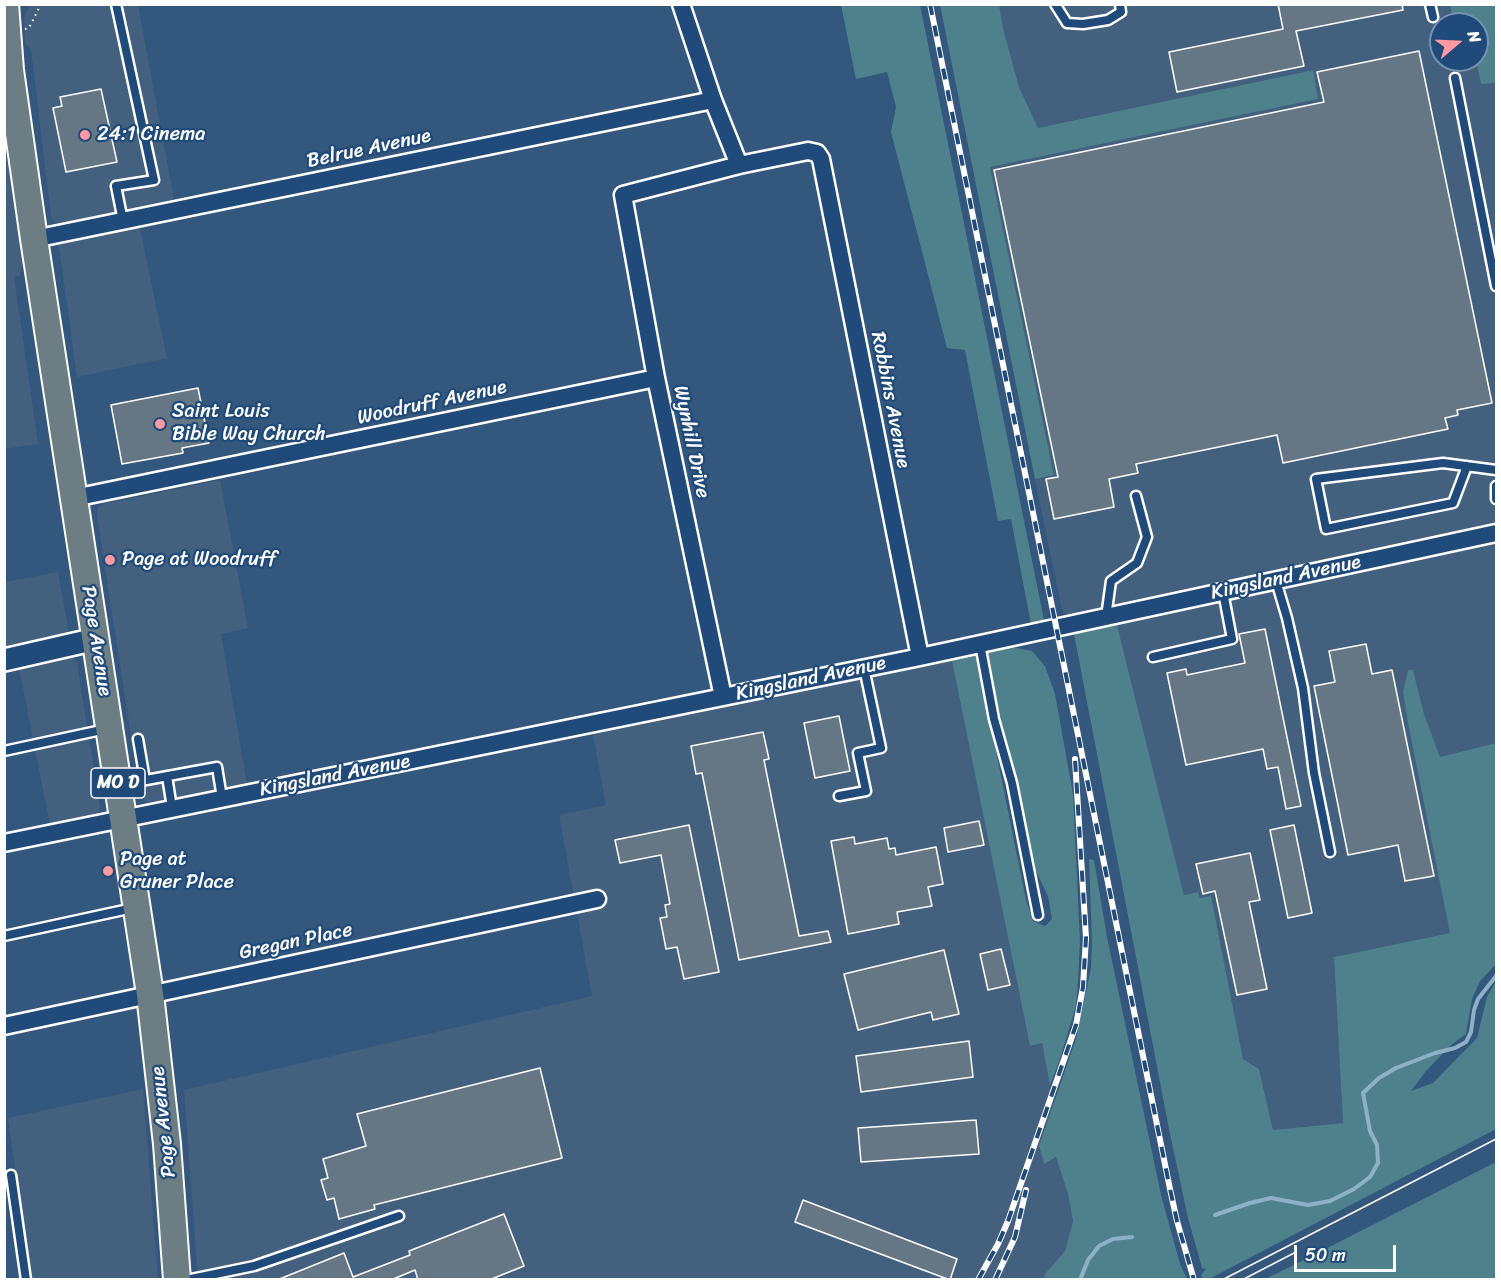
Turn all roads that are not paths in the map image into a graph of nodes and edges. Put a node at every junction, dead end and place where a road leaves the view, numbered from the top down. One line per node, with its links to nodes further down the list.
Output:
1 (5, 4): 10 (main road, Page Avenue / MO D)
2 (116, 4): 9 (lane)
3 (681, 4): 7 (street)
4 (1055, 4): 5 (lane)
5 (1120, 4)
6 (1455, 78): 11 (lane)
7 (713, 100): 8 (street); 9 (street, Belrue Avenue)
8 (739, 165): 12 (street, Wynhill Drive); 25 (street, Robbins Avenue)
9 (123, 221): 10 (street, Belrue Avenue)
10 (34, 239): 17 (main road, Page Avenue / MO D)
11 (1497, 286)
12 (656, 378): 17 (street, Woodruff Avenue); 29 (street, Wynhill Drive)
13 (1467, 466): 13 (lane); 14 (lane)
14 (1497, 470)
15 (1497, 486): 18 (lane)
16 (1136, 496): 22 (lane)
17 (74, 498): 23 (main road, Page Avenue / MO D)
18 (1497, 499)
19 (1497, 533): 20 (street, Kingsland Avenue)
20 (1276, 581): 21 (street, Kingsland Avenue); 41 (lane)
21 (1223, 592): 22 (street, Kingsland Avenue); 26 (lane)
22 (1106, 618): 24 (street, Kingsland Avenue)
23 (96, 639): 27 (street); 30 (main road, Page Avenue / MO D)
24 (980, 644): 25 (street, Kingsland Avenue); 44 (lane)
25 (920, 657): 28 (street, Kingsland Avenue)
26 (1153, 657)
27 (4, 660)
28 (864, 668): 29 (street, Kingsland Avenue); 36 (lane)
29 (723, 697): 37 (street, Kingsland Avenue)
30 (110, 729): 32 (lane); 35 (main road, Page Avenue / MO D)
31 (138, 739): 34 (lane)
32 (4, 751)
33 (167, 776): 34 (lane); 37 (lane); 38 (lane)
34 (145, 780): 35 (lane)
35 (118, 785): 39 (main road, Page Avenue / MO D)
36 (839, 796)
37 (222, 798): 38 (street, Kingsland Avenue)
38 (172, 808): 39 (street, Kingsland Avenue)
39 (124, 818): 40 (street, Kingsland Avenue); 43 (main road, Page Avenue / MO D)
40 (4, 843)
41 (1330, 852)
42 (597, 899): 46 (street, Gregan Place)
43 (137, 907): 45 (lane); 46 (main road, Page Avenue / MO D)
44 (1038, 915)
45 (4, 936)
46 (150, 994): 47 (street, Gregan Place); 51 (main road, Page Avenue / MO D)
47 (4, 1026)
48 (11, 1175): 50 (lane)
49 (399, 1216): 52 (lane)
50 (26, 1280)
51 (177, 1280)
52 (186, 1280)

